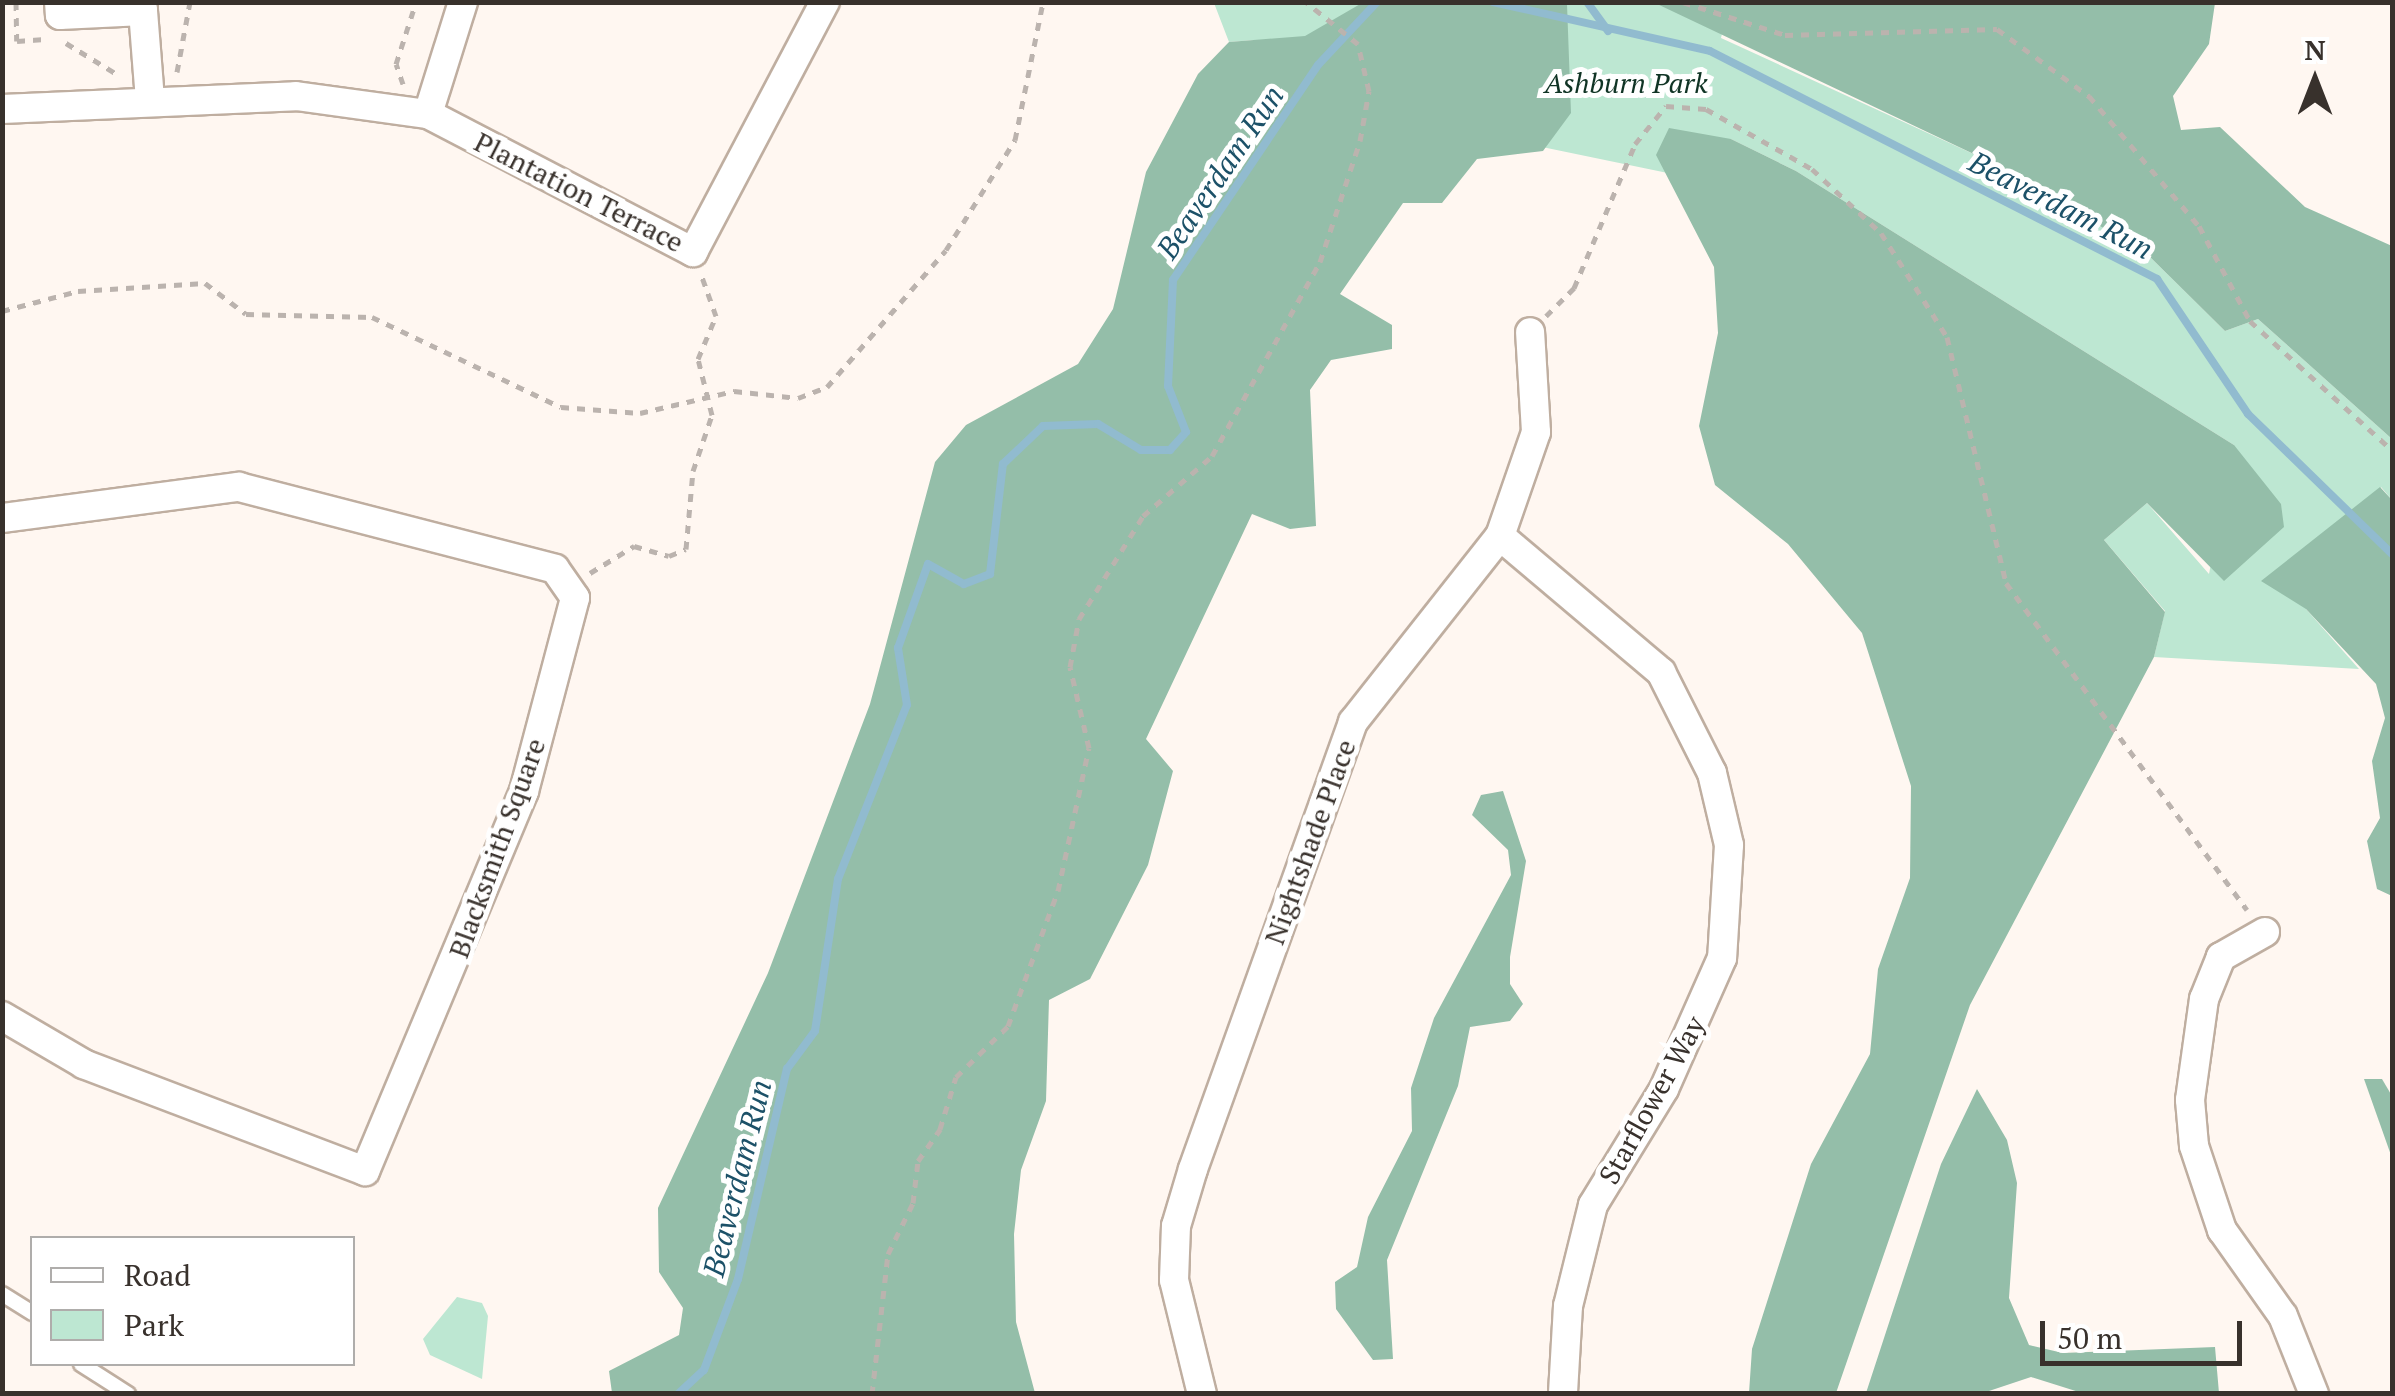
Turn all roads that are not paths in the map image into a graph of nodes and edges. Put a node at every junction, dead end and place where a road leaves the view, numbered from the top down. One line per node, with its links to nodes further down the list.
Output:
1 (59, 2): 4 (street)
2 (462, 2): 6 (street)
3 (825, 2): 6 (street, Plantation Terrace)
4 (142, 7): 5 (street)
5 (148, 89): 6 (street, Plantation Terrace); 7 (street, Plantation Terrace)
6 (430, 106)
7 (2, 109)
8 (1530, 332): 10 (street, Nightshade Place)
9 (2, 518): 12 (street, Blacksmith Square)
10 (1500, 536): 17 (street, Nightshade Place); 18 (street, Starflower Way)
11 (2265, 932): 19 (street)
12 (2, 1016)
13 (2, 1294): 14 (lane)
14 (30, 1311)
15 (84, 1366): 16 (lane)
16 (128, 1394)
17 (1202, 1394)
18 (1563, 1394)
19 (2314, 1394)

